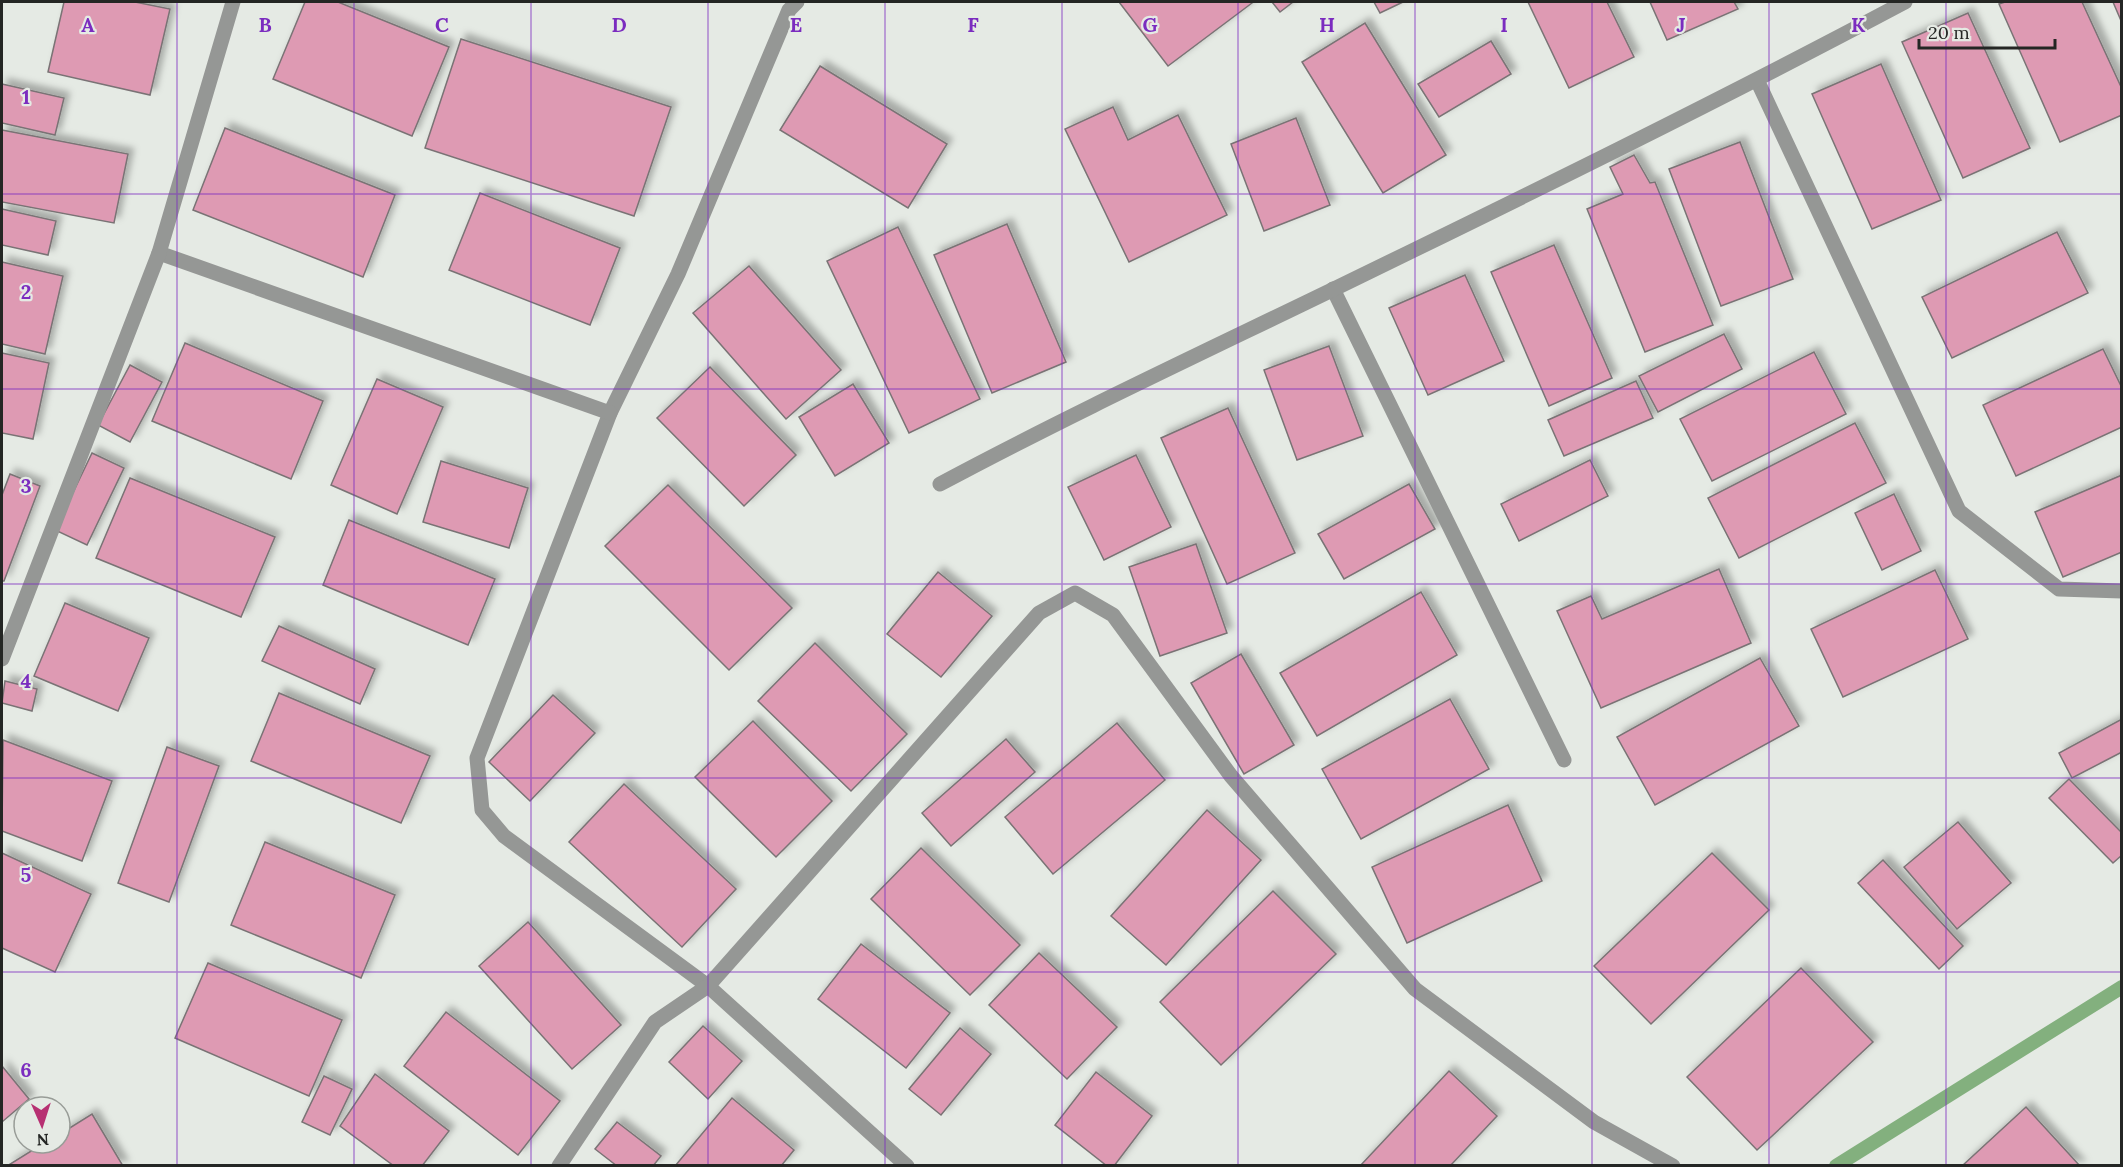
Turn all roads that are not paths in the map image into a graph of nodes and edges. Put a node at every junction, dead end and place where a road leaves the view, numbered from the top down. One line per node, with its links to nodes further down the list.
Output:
1 (233, 2): 5 (street)
2 (797, 2): 7 (street)
3 (1905, 2): 4 (street)
4 (1757, 80): 6 (street); 9 (street)
5 (159, 253): 7 (street); 10 (street)
6 (1333, 289): 8 (street); 11 (street)
7 (610, 413): 12 (street)
8 (940, 484)
9 (2121, 591)
10 (2, 659)
11 (1564, 760)
12 (708, 986): 13 (street); 14 (street); 15 (street)
13 (559, 1166)
14 (907, 1166)
15 (1673, 1166)

